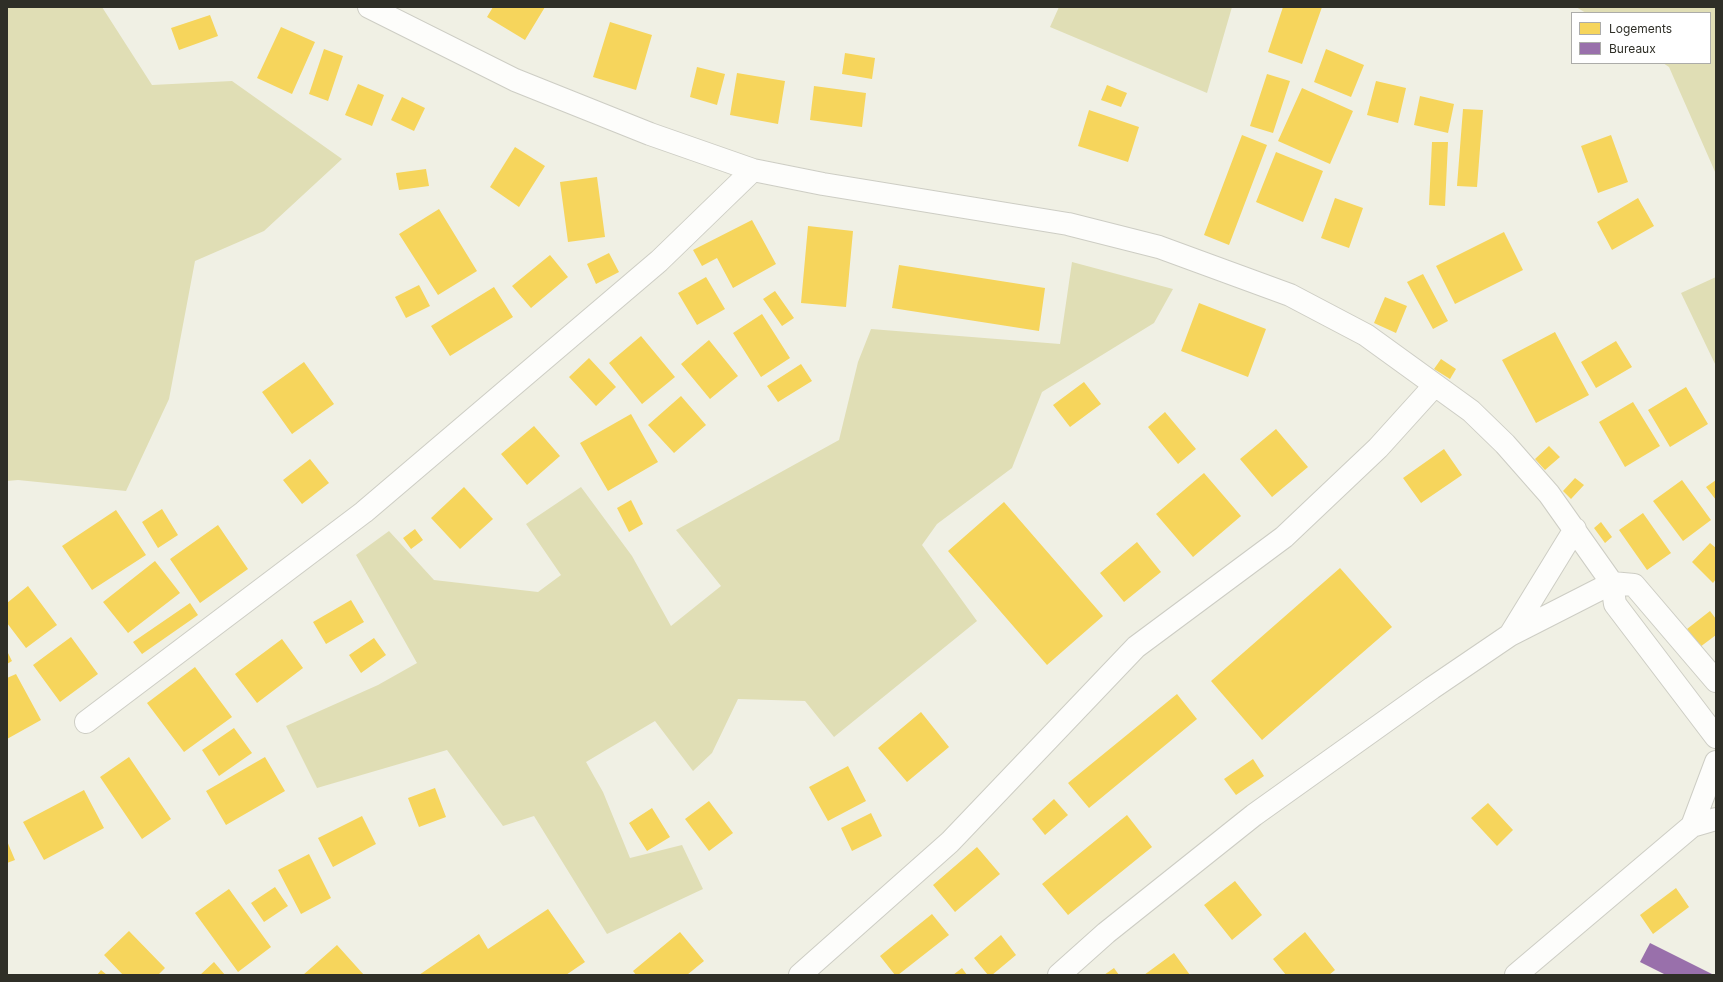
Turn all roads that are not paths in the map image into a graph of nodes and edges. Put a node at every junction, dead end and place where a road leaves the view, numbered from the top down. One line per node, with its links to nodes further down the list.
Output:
1 (369, 7): 2 (street)
2 (753, 170): 3 (street); 8 (street)
3 (1435, 386): 4 (street); 13 (street)
4 (1575, 529): 5 (street); 6 (street)
5 (1612, 582): 6 (street); 7 (street); 9 (street)
6 (1510, 635): 14 (street)
7 (1716, 681)
8 (86, 722)
9 (1716, 737)
10 (1716, 762): 12 (street)
11 (1716, 818): 12 (street)
12 (1692, 826): 15 (street)
13 (800, 975)
14 (1059, 975)
15 (1516, 975)

